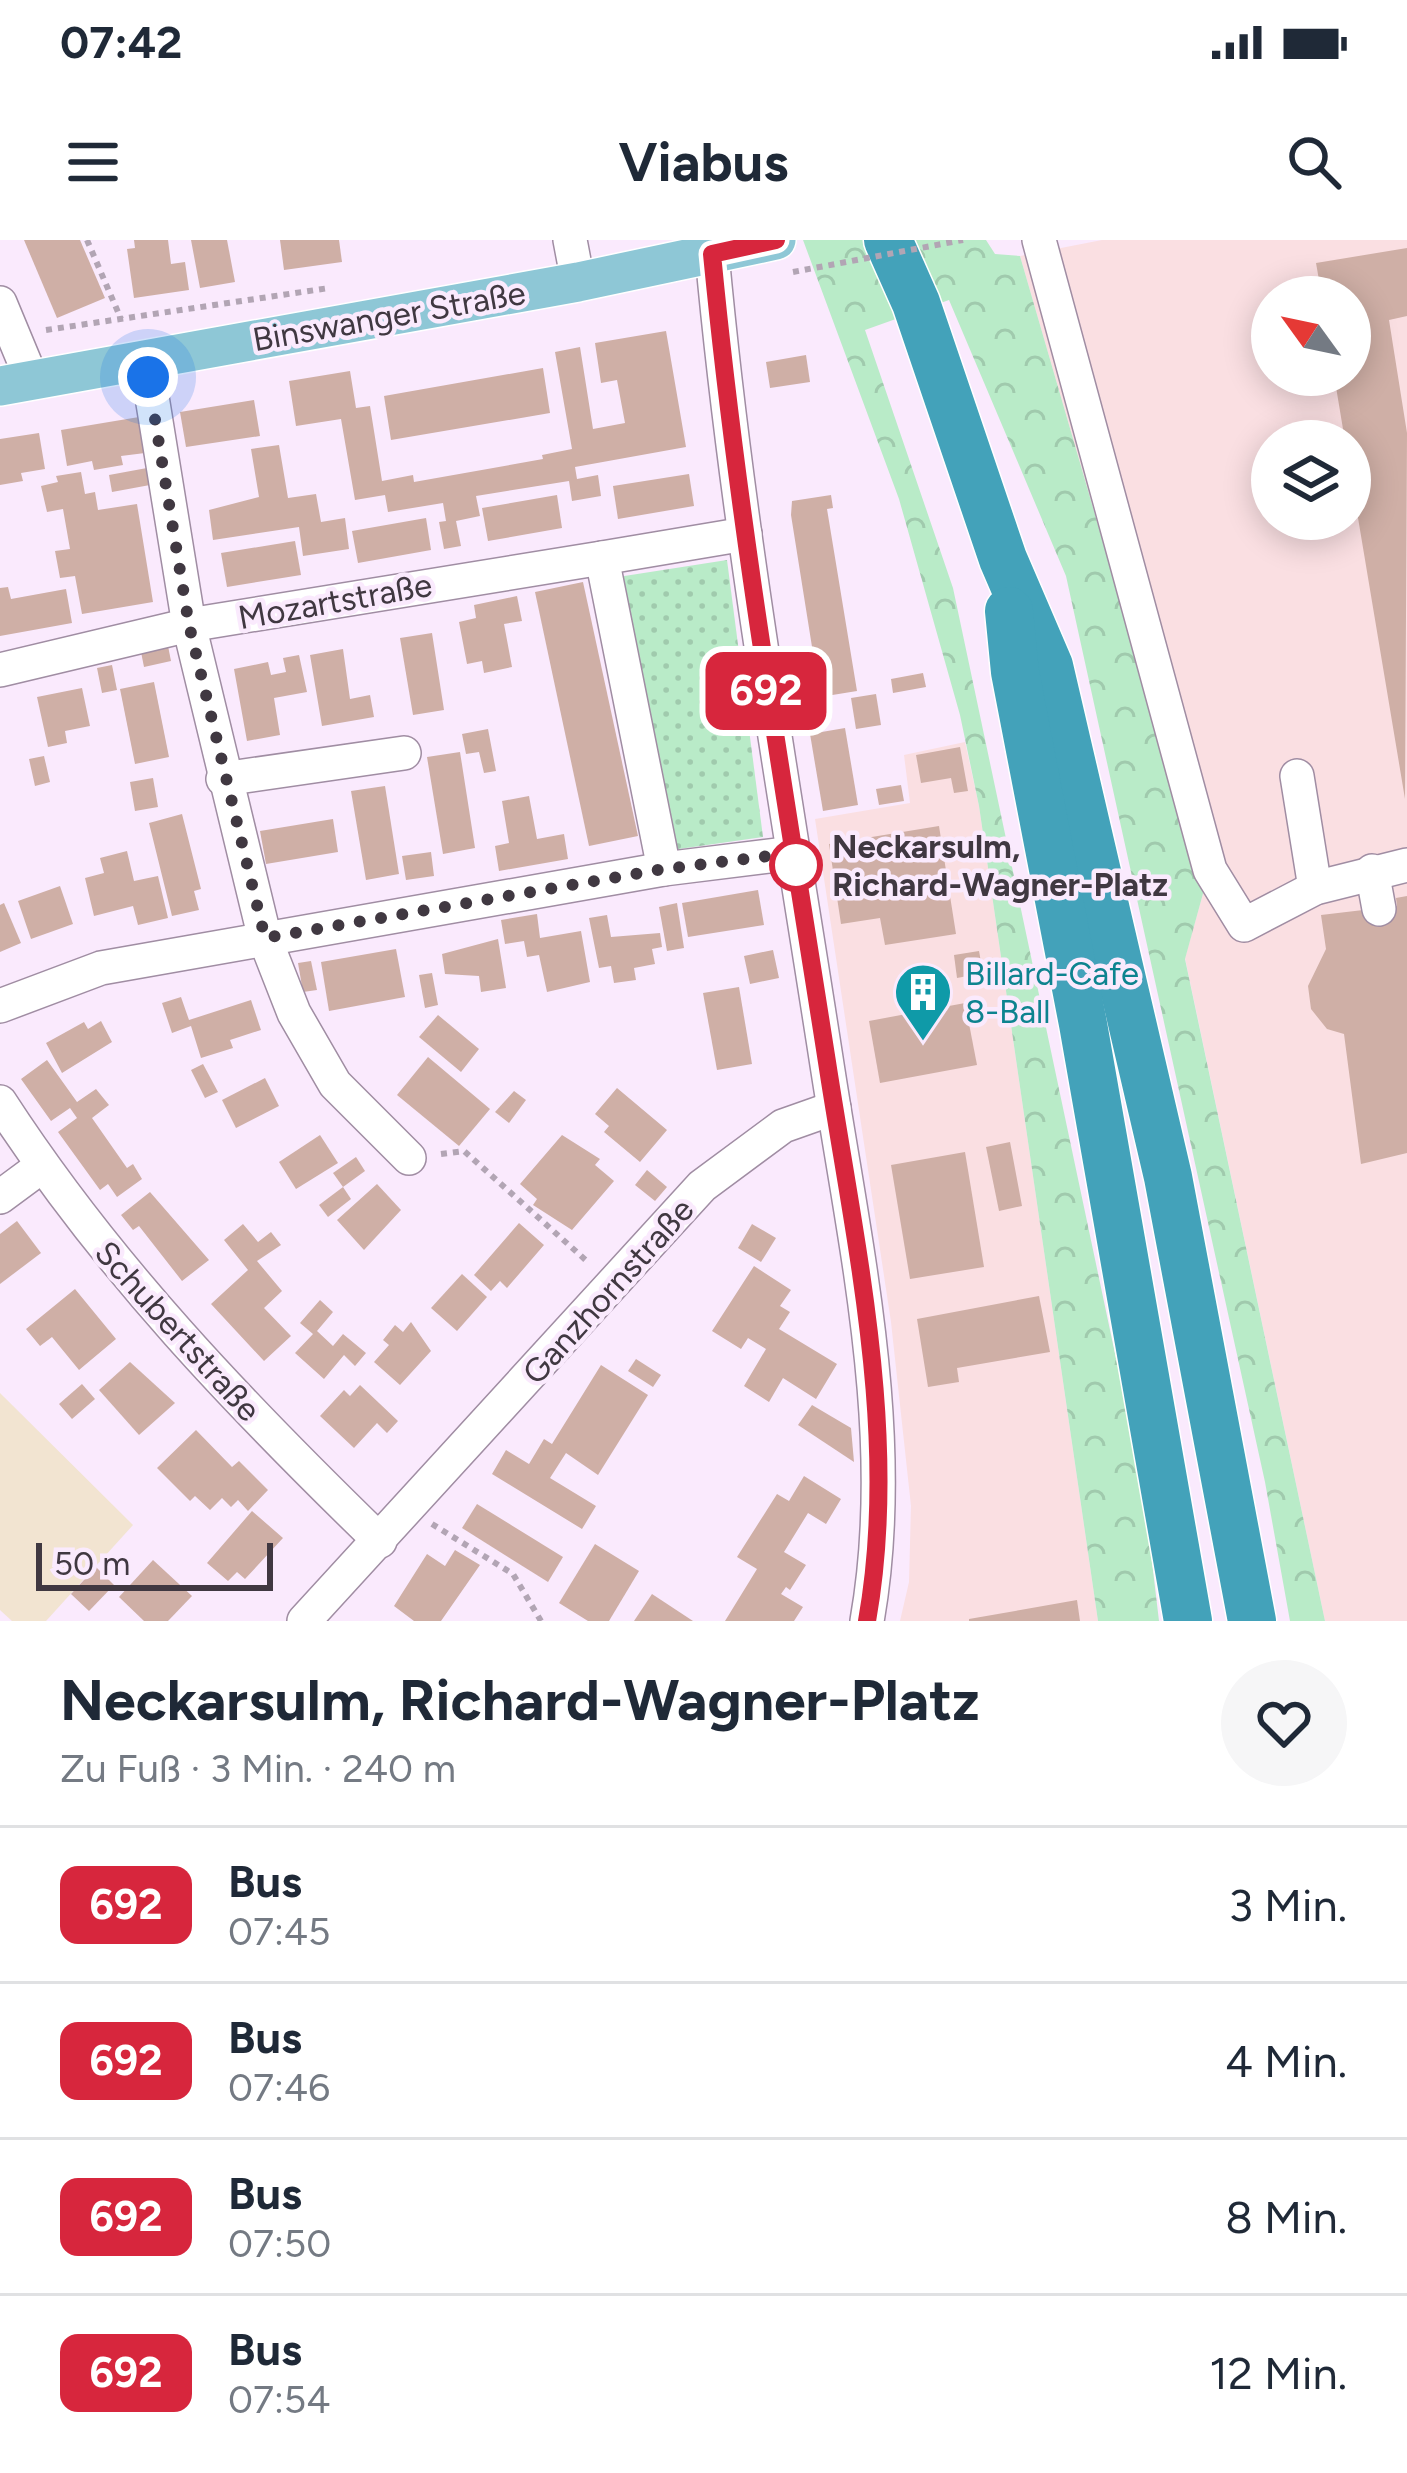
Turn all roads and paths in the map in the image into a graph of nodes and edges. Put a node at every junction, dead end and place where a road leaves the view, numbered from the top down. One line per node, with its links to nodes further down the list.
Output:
1 (87, 240): 11 (path)
2 (570, 240): 8 (street)
3 (888, 240): 17 (highway)
4 (963, 240): 7 (path, bridge)
5 (1039, 240): 27 (street)
6 (712, 254): 7 (main road, Binswanger Straße); 8 (main road, Binswanger Straße); 15 (street)
7 (784, 256)
8 (578, 282): 13 (main road, Binswanger Straße)
9 (342, 286): 11 (path)
10 (0, 303): 12 (street)
11 (121, 319): 12 (path)
12 (14, 335): 14 (street)
13 (146, 360): 14 (main road, Binswanger Straße); 18 (street)
14 (16, 383)
15 (746, 534): 16 (street, Mozartstraße); 23 (street)
16 (602, 558): 18 (street, Mozartstraße); 25 (street)
17 (1004, 559): 42 (highway); 43 (highway)
18 (189, 625): 19 (street, Mozartstraße); 22 (street)
19 (0, 670)
20 (404, 754): 22 (street)
21 (1297, 776): 27 (street)
22 (223, 778): 29 (street)
23 (794, 853): 25 (street); 32 (street)
24 (1407, 866): 26 (street)
25 (664, 869): 29 (street)
26 (1372, 871): 27 (street); 28 (street)
27 (1315, 888)
28 (1379, 909)
29 (265, 938): 30 (street); 33 (street)
30 (0, 1006)
31 (0, 1102): 34 (street, Schubertstraße)
32 (834, 1108): 36 (street, Ganzhornstraße); 41 (street)
33 (409, 1158): 36 (path)
34 (42, 1166): 35 (street); 38 (street, Schubertstraße)
35 (0, 1197)
36 (614, 1286): 37 (street, Ganzhornstraße)
37 (408, 1510): 38 (street, Ganzhornstraße); 40 (path)
38 (380, 1541): 39 (street, Ganzhornstraße)
39 (304, 1621)
40 (541, 1621)
41 (867, 1621)
42 (1188, 1621)
43 (1252, 1621)

